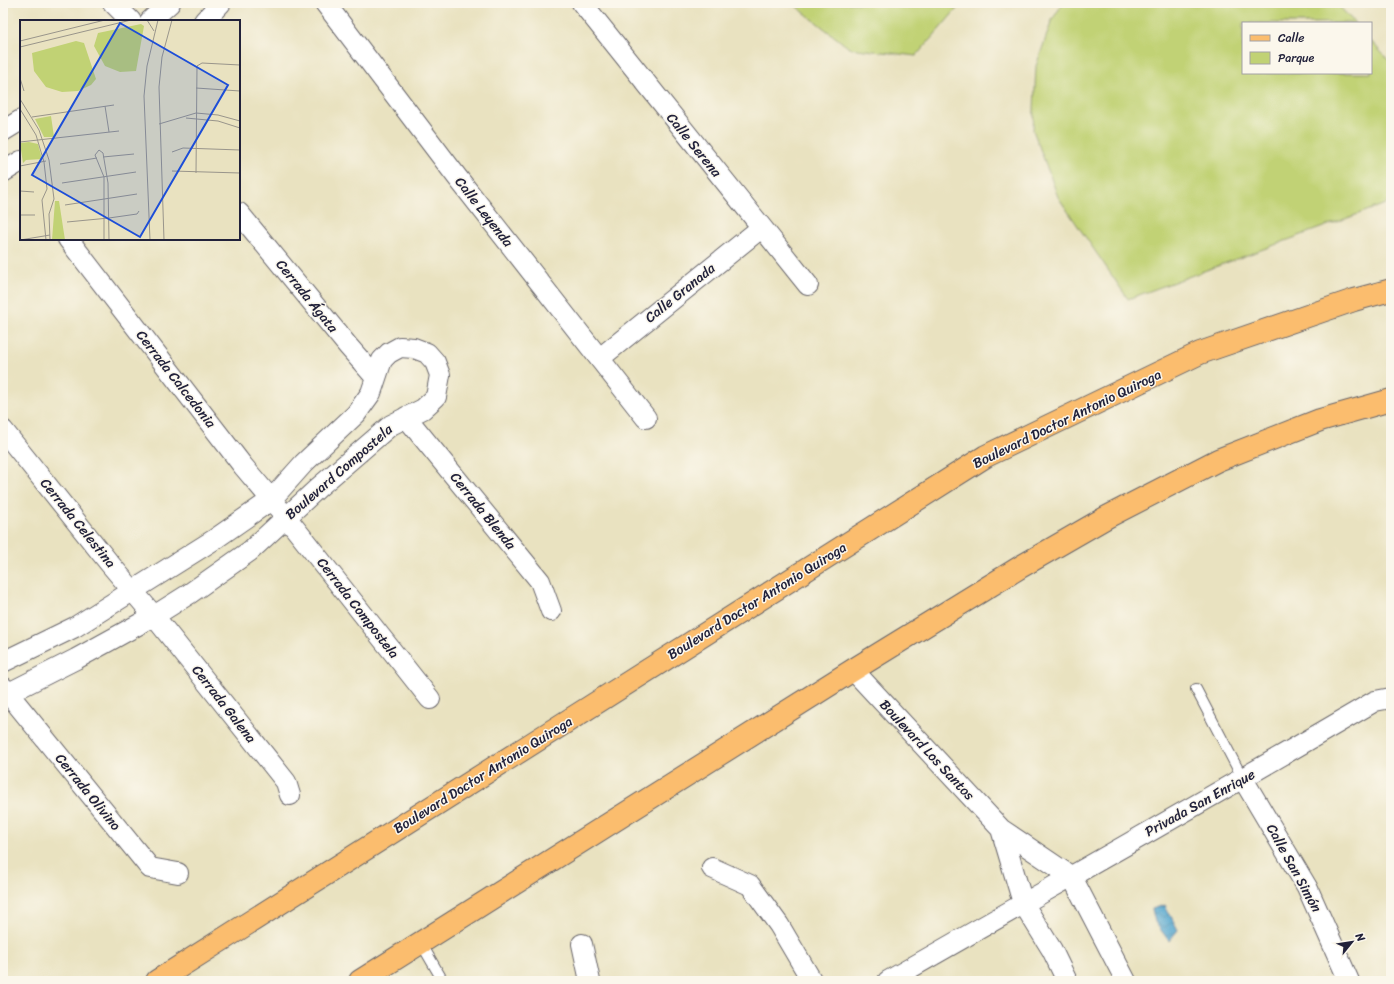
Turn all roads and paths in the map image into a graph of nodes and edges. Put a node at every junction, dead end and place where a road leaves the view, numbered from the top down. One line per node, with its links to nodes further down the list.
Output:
1 (113, 3): 6 (street)
2 (170, 3): 7 (street)
3 (221, 3): 8 (street)
4 (325, 3): 18 (street, Calle Leyenda)
5 (582, 3): 14 (street, Calle Serena)
6 (130, 20)
7 (151, 20)
8 (205, 20)
9 (20, 121): 10 (street)
10 (3, 130)
11 (20, 162): 12 (street)
12 (3, 172)
13 (240, 214): 19 (street, Cerrada Ágata)
14 (760, 228): 16 (street, Calle Serena); 18 (street, Calle Granada)
15 (69, 240): 24 (street, Cerrada Calcedonia)
16 (808, 286)
17 (1391, 290): 44 (main road, Boulevard Doctor Antonio Quiroga)
18 (600, 358): 22 (street, Calle Leyenda)
19 (376, 378): 21 (street, Boulevard Compostela); 24 (street, Boulevard Compostela)
20 (1391, 400): 30 (main road)
21 (406, 417): 25 (street, Boulevard Compostela); 27 (street, Cerrada Blenda)
22 (646, 418)
23 (3, 430): 26 (street, Cerrada Celestina)
24 (271, 500): 25 (street, Cerrada Calcedonia); 26 (street, Boulevard Compostela)
25 (286, 517): 28 (street, Boulevard Compostela); 33 (street, Cerrada Compostela)
26 (132, 591): 28 (street, Cerrada Celestina); 29 (street, Boulevard Compostela)
27 (551, 611)
28 (154, 616): 32 (street, Boulevard Compostela); 36 (street, Cerrada Galena)
29 (3, 662)
30 (853, 670): 37 (street, Boulevard Los Santos); 42 (main road)
31 (1196, 689): 35 (lane)
32 (5, 692): 39 (street, Cerrada Olivino)
33 (430, 699)
34 (1383, 700): 35 (street, Privada San Enrique)
35 (1243, 779): 40 (street, Privada San Enrique); 52 (street, Calle San Simón)
36 (290, 795)
37 (1001, 830): 40 (street, Boulevard Los Santos); 41 (street, Boulevard Los Santos)
38 (712, 868): 48 (street)
39 (178, 873)
40 (1072, 877): 41 (street, Privada San Enrique); 51 (street, Boulevard Los Santos)
41 (1023, 903): 49 (street, Privada San Enrique); 50 (street, Boulevard Los Santos)
42 (421, 943): 45 (main road); 46 (lane)
43 (582, 944): 47 (street)
44 (157, 981)
45 (360, 981)
46 (443, 981)
47 (590, 981)
48 (812, 981)
49 (888, 981)
50 (1067, 981)
51 (1126, 981)
52 (1349, 981)

